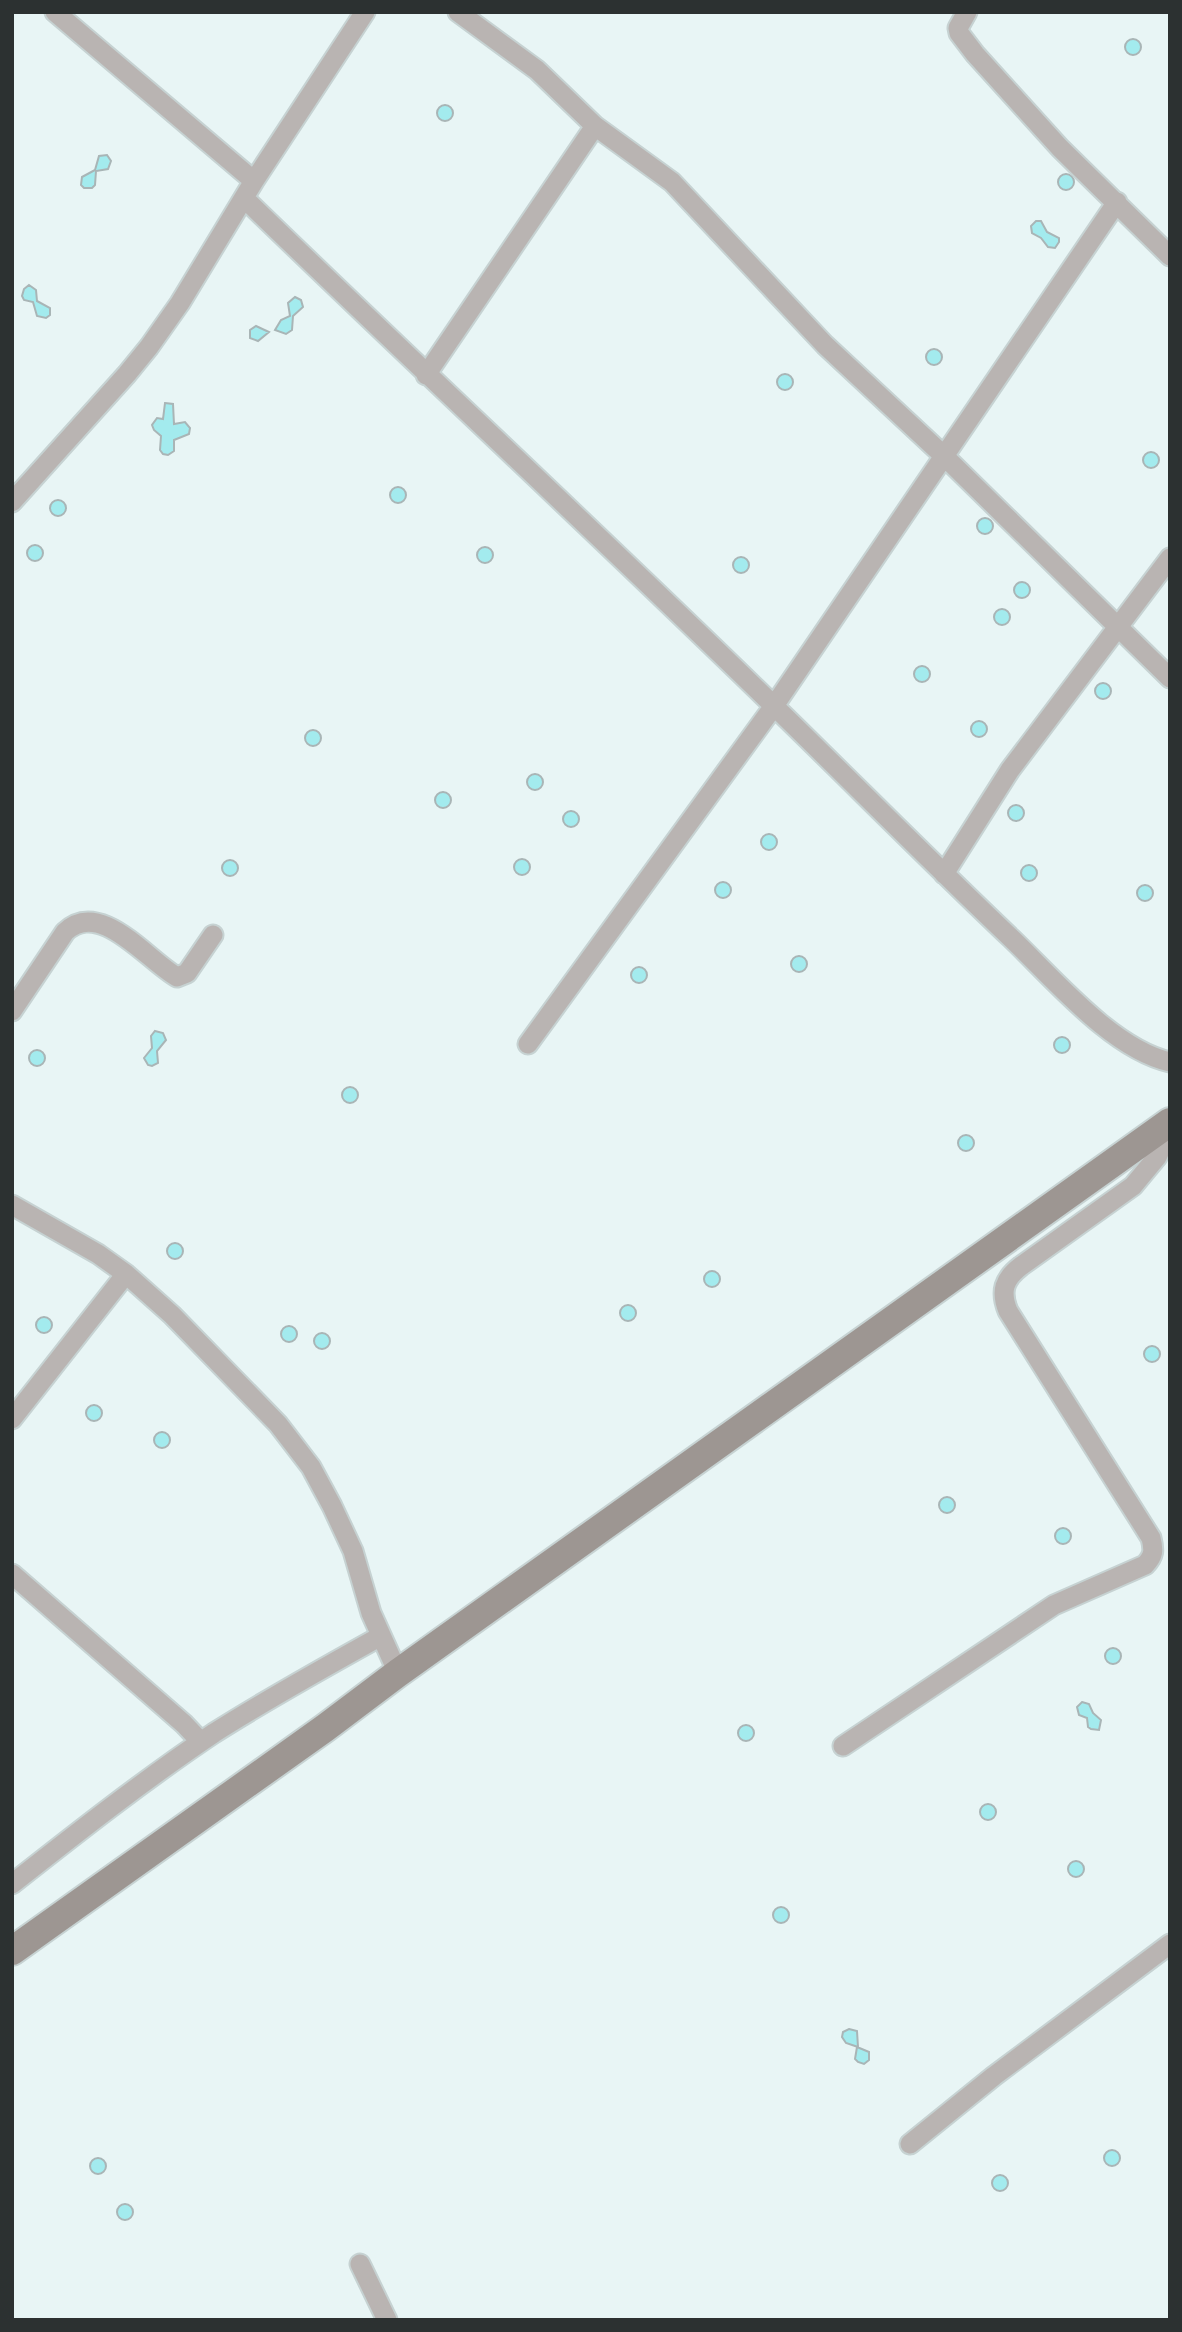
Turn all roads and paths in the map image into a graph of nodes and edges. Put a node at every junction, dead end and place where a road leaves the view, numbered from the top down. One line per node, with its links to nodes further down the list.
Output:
1 (55, 12): 6 (street)
2 (365, 12): 6 (street)
3 (458, 12): 5 (street)
4 (967, 12): 7 (street)
5 (595, 126): 9 (street); 10 (street)
6 (249, 190): 9 (street); 11 (street)
7 (1117, 202): 8 (street); 10 (street)
8 (1170, 256)
9 (426, 375): 15 (street)
10 (944, 456): 13 (street); 15 (street)
11 (12, 502)
12 (1170, 558): 13 (street)
13 (1119, 628): 14 (street); 16 (street)
14 (1170, 678)
15 (774, 706): 16 (street); 19 (street)
16 (944, 874): 20 (street)
17 (213, 935): 18 (street)
18 (12, 1010)
19 (528, 1044)
20 (1170, 1062)
21 (1170, 1122): 28 (street)
22 (1170, 1129): 30 (street)
23 (12, 1205): 24 (street)
24 (127, 1274): 25 (street); 27 (street)
25 (12, 1419)
26 (12, 1574): 29 (street)
27 (381, 1636): 28 (street); 29 (street)
28 (398, 1673): 33 (street)
29 (201, 1742): 31 (street)
30 (843, 1746)
31 (12, 1884)
32 (1170, 1944): 34 (street)
33 (12, 1951)
34 (910, 2144)
35 (360, 2264): 36 (street)
36 (387, 2320)

